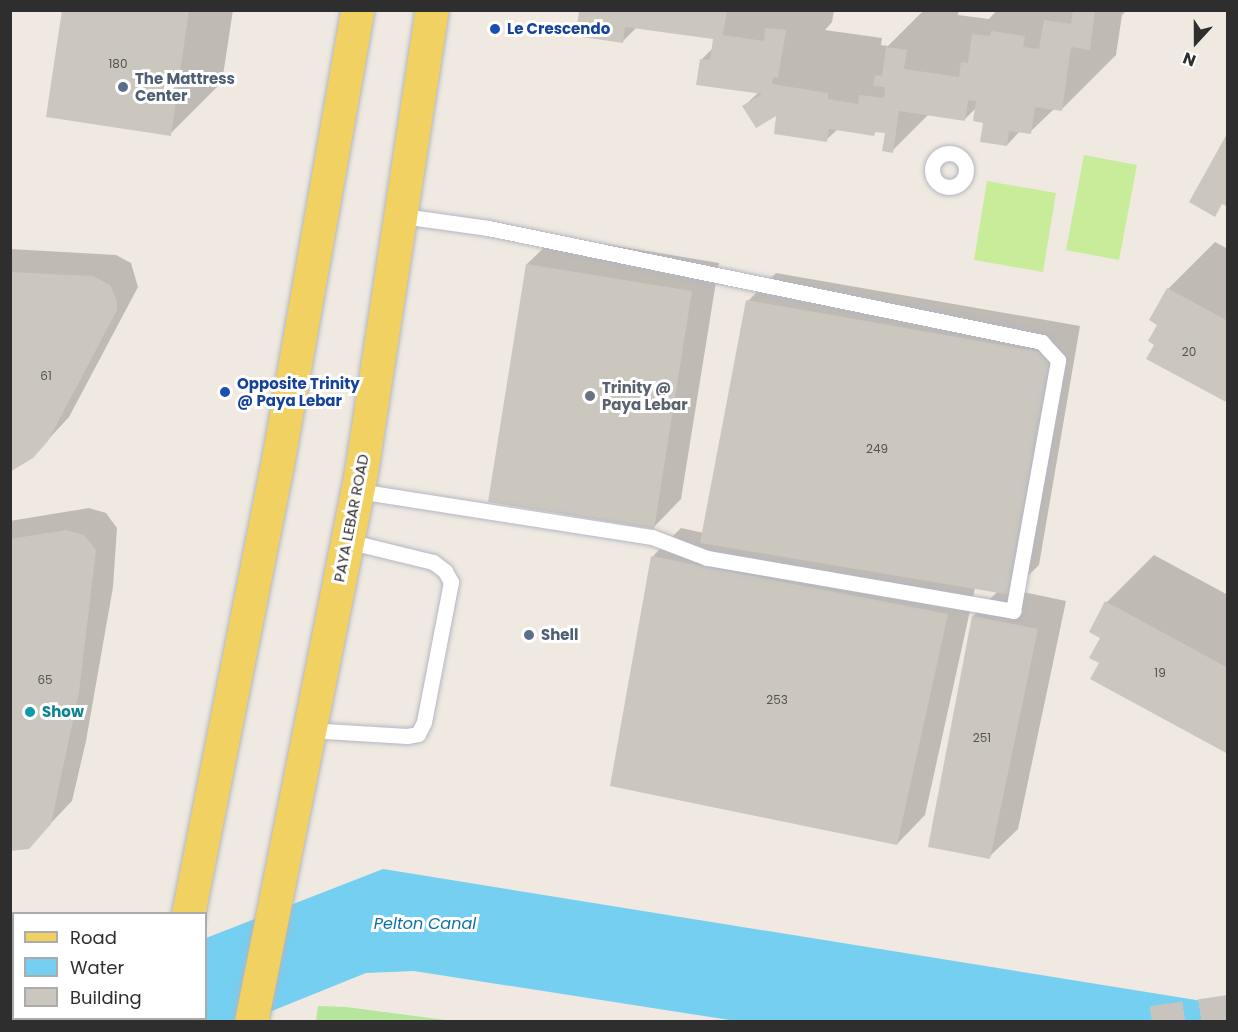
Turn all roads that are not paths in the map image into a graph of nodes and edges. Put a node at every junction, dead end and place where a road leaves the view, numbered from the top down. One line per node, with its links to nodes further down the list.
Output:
1 (357, 10): 7 (main road)
2 (432, 10): 3 (main road, PAYA LEBAR ROAD)
3 (403, 216): 4 (main road, PAYA LEBAR ROAD); 4 (lane)
4 (358, 491): 5 (main road, PAYA LEBAR ROAD)
5 (347, 541): 6 (main road, PAYA LEBAR ROAD); 6 (lane)
6 (308, 730): 8 (main road, PAYA LEBAR ROAD)
7 (188, 912)
8 (251, 1022)

